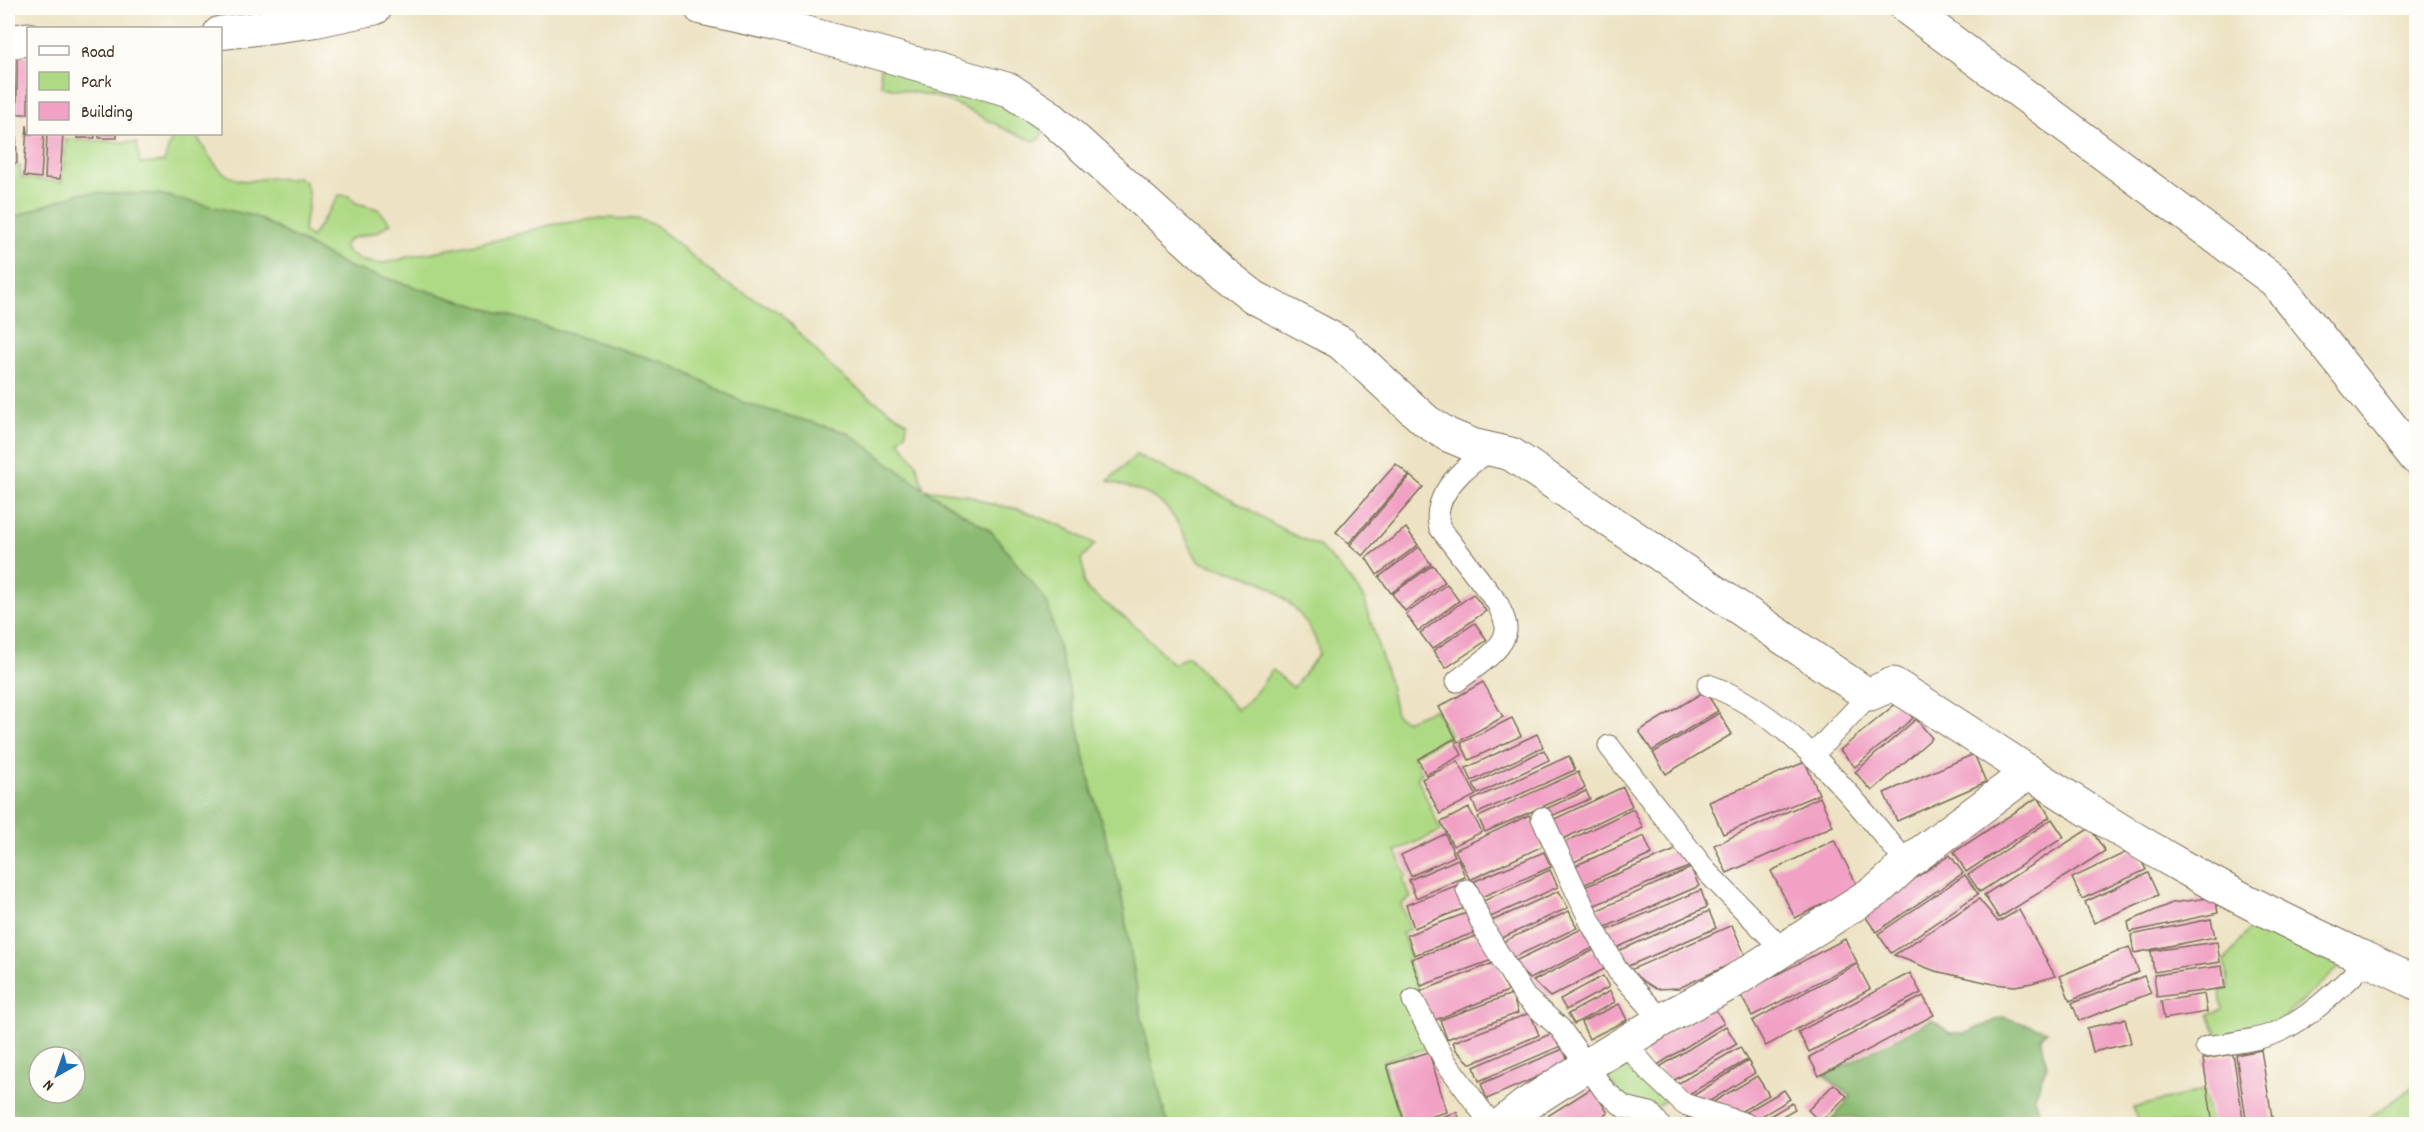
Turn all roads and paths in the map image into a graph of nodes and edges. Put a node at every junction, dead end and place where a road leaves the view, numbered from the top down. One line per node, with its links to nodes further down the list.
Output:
1 (375, 8): 4 (street)
2 (701, 8): 7 (street)
3 (1907, 8): 8 (street)
4 (222, 33)
5 (27, 39): 6 (street)
6 (8, 42)
7 (1495, 450): 9 (lane); 11 (street)
8 (2416, 458)
9 (1457, 681)
10 (1708, 685): 13 (lane)
11 (1870, 694): 13 (lane); 14 (street)
12 (1609, 746): 18 (lane)
13 (1812, 756): 16 (lane)
14 (2029, 772): 16 (street); 19 (street)
15 (1542, 818): 22 (lane)
16 (1907, 863): 18 (street)
17 (1467, 890): 25 (lane)
18 (1782, 948): 22 (street)
19 (2369, 960): 20 (street); 24 (lane)
20 (2416, 983)
21 (1413, 1000): 26 (lane)
22 (1662, 1020): 23 (street)
23 (1624, 1042): 25 (street); 29 (lane)
24 (2206, 1047)
25 (1586, 1066): 27 (street); 28 (lane)
26 (1491, 1125)
27 (1502, 1125)
28 (1659, 1125)
29 (1746, 1125)

